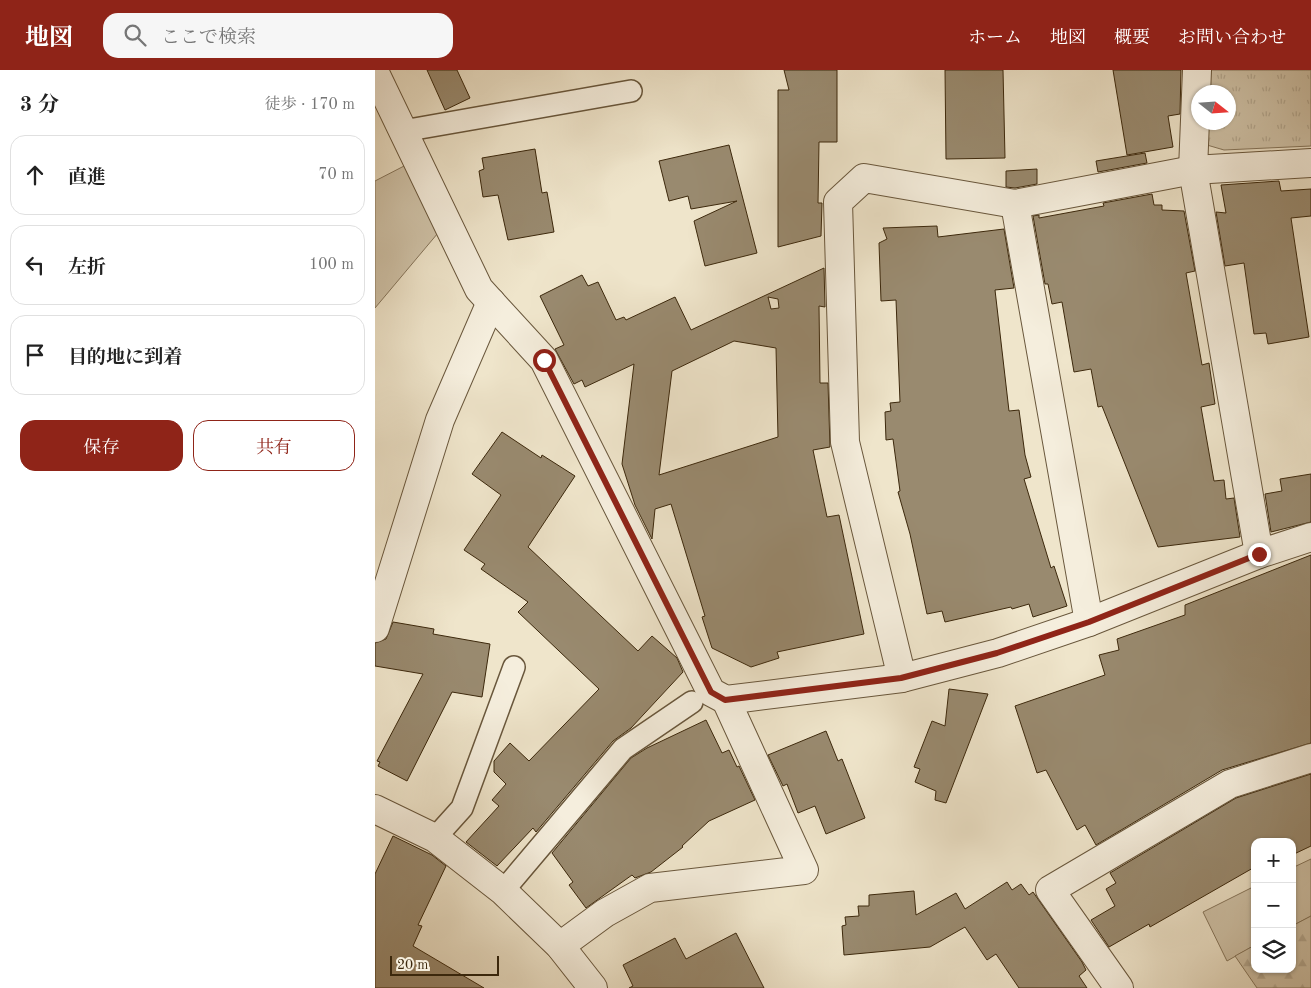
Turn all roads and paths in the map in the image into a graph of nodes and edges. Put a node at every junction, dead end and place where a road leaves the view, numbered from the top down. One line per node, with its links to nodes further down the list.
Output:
1 (1197, 70): 6 (street)
2 (375, 73): 4 (street)
3 (631, 91): 4 (lane)
4 (403, 131): 8 (street)
5 (1311, 163): 6 (street)
6 (1193, 170): 7 (street); 10 (street)
7 (1015, 204): 11 (street); 14 (street)
8 (491, 302): 12 (street); 15 (street)
9 (1311, 536): 10 (street)
10 (1259, 554): 11 (street)
11 (1089, 622): 14 (street)
12 (375, 628)
13 (514, 667): 19 (lane)
14 (901, 678): 15 (street)
15 (725, 700): 21 (street)
16 (692, 702): 20 (lane)
17 (1311, 758): 23 (street)
18 (375, 809): 19 (street)
19 (435, 838): 20 (street)
20 (503, 891): 21 (street)
21 (560, 946): 22 (street)
22 (593, 988)
23 (1119, 988)

